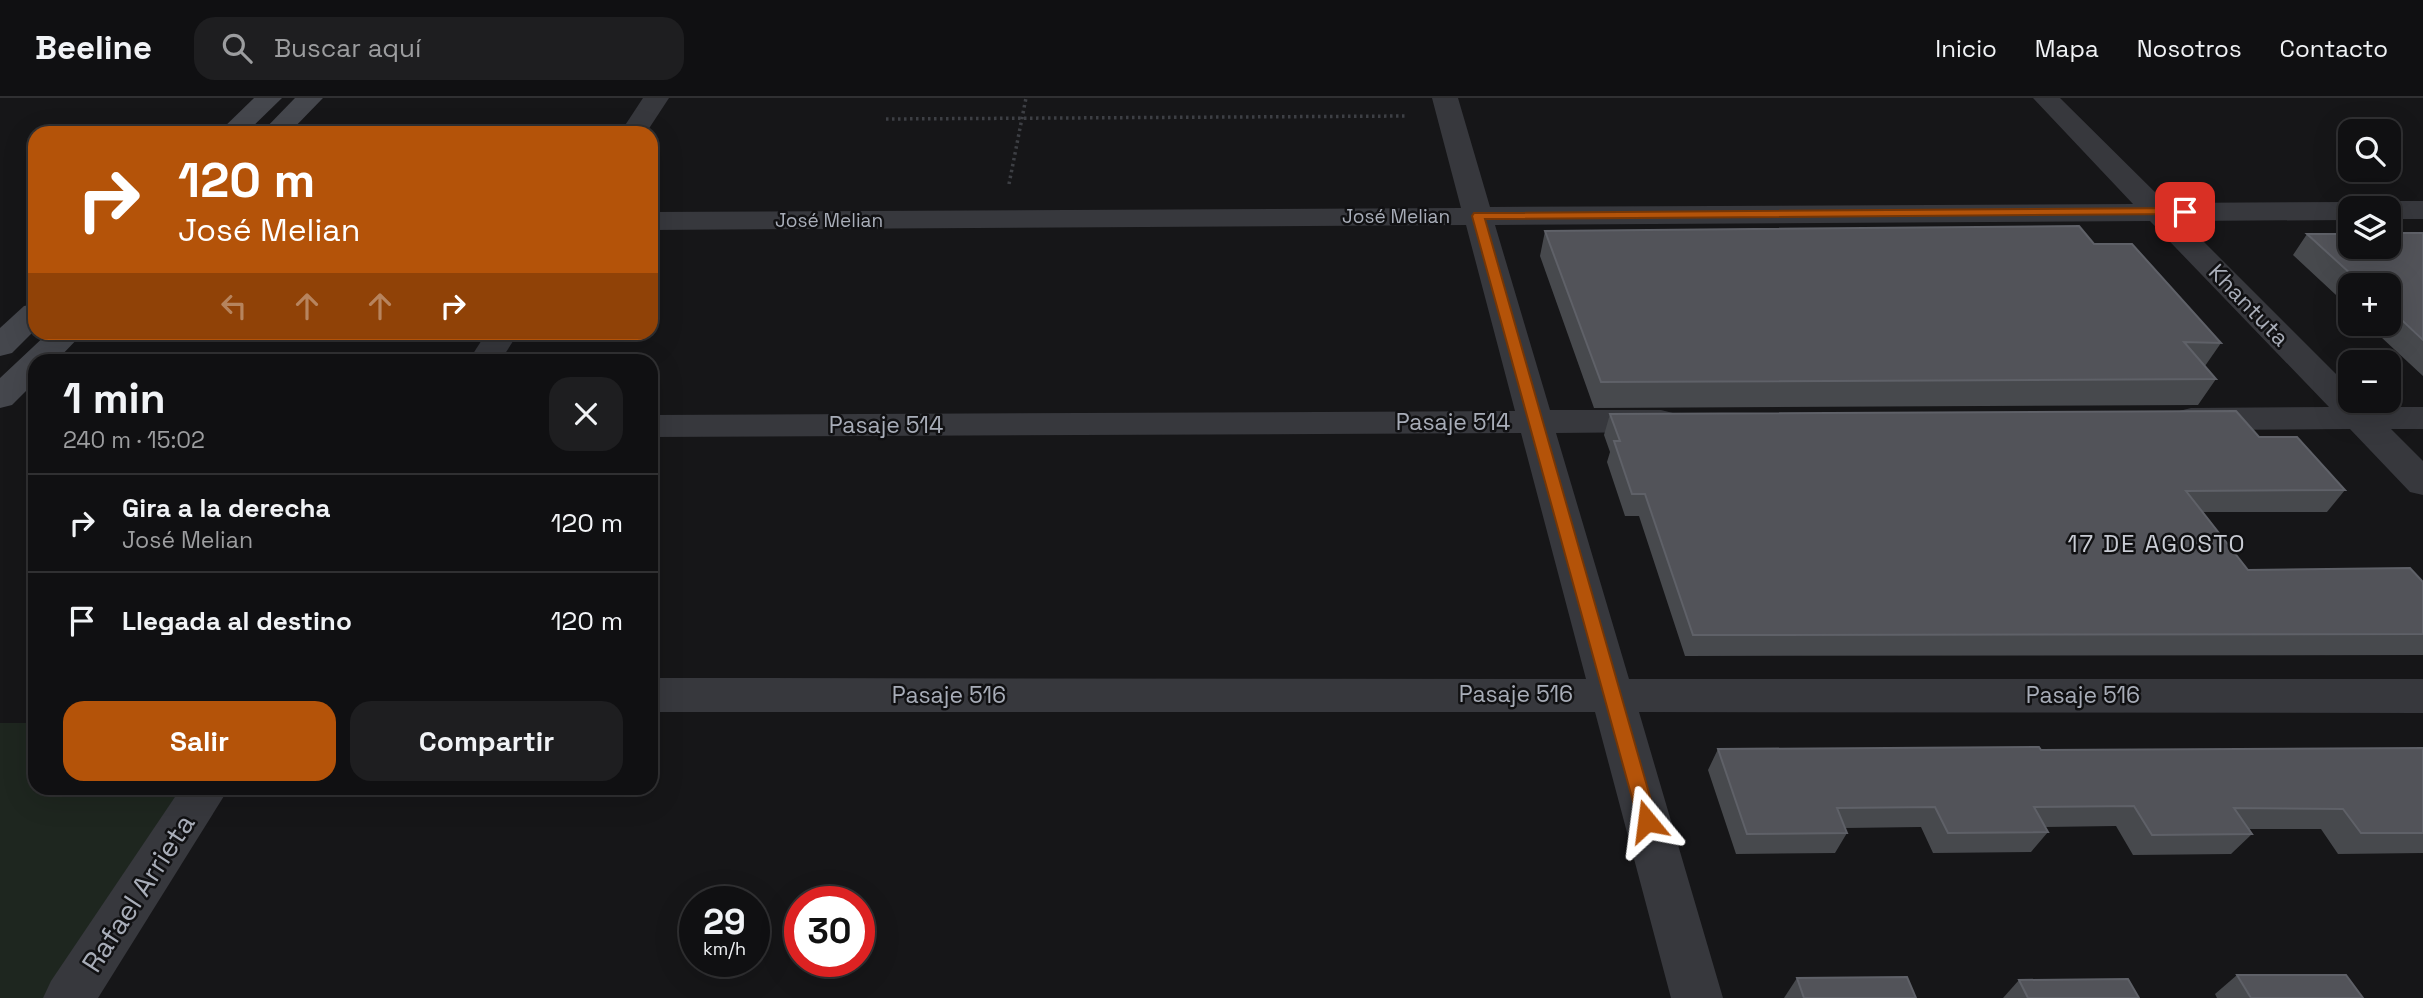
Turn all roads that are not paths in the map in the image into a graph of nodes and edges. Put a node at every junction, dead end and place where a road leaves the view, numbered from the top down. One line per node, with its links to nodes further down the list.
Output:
1 (269, 98): 6 (main road)
2 (310, 98): 7 (main road)
3 (656, 98): 8 (street)
4 (2046, 98): 12 (street, Khantuta)
5 (1447, 107): 13 (street)
6 (239, 126)
7 (281, 126)
8 (638, 126)
9 (2401, 210): 10 (street)
10 (2423, 210)
11 (2338, 211): 12 (street, José Melian)
12 (2157, 212): 13 (street, José Melian); 23 (street, Khantuta)
13 (1478, 216): 14 (street, José Melian); 25 (street)
14 (658, 221)
15 (28, 320): 17 (main road)
16 (60, 340): 18 (main road)
17 (0, 346)
18 (45, 354)
19 (28, 371): 20 (main road)
20 (0, 397)
21 (2423, 418): 23 (street)
22 (2165, 419): 23 (street)
23 (2360, 419): 27 (street, Khantuta)
24 (1689, 421): 25 (street, Pasaje 514)
25 (1535, 422): 26 (street, Pasaje 514); 28 (street)
26 (658, 426)
27 (2423, 483)
28 (1612, 694): 29 (street, Pasaje 516); 30 (street, Pasaje 516); 33 (street)
29 (658, 695)
30 (2423, 696)
31 (201, 795): 32 (street, Rafael Arrieta)
32 (69, 998)
33 (1697, 998)

